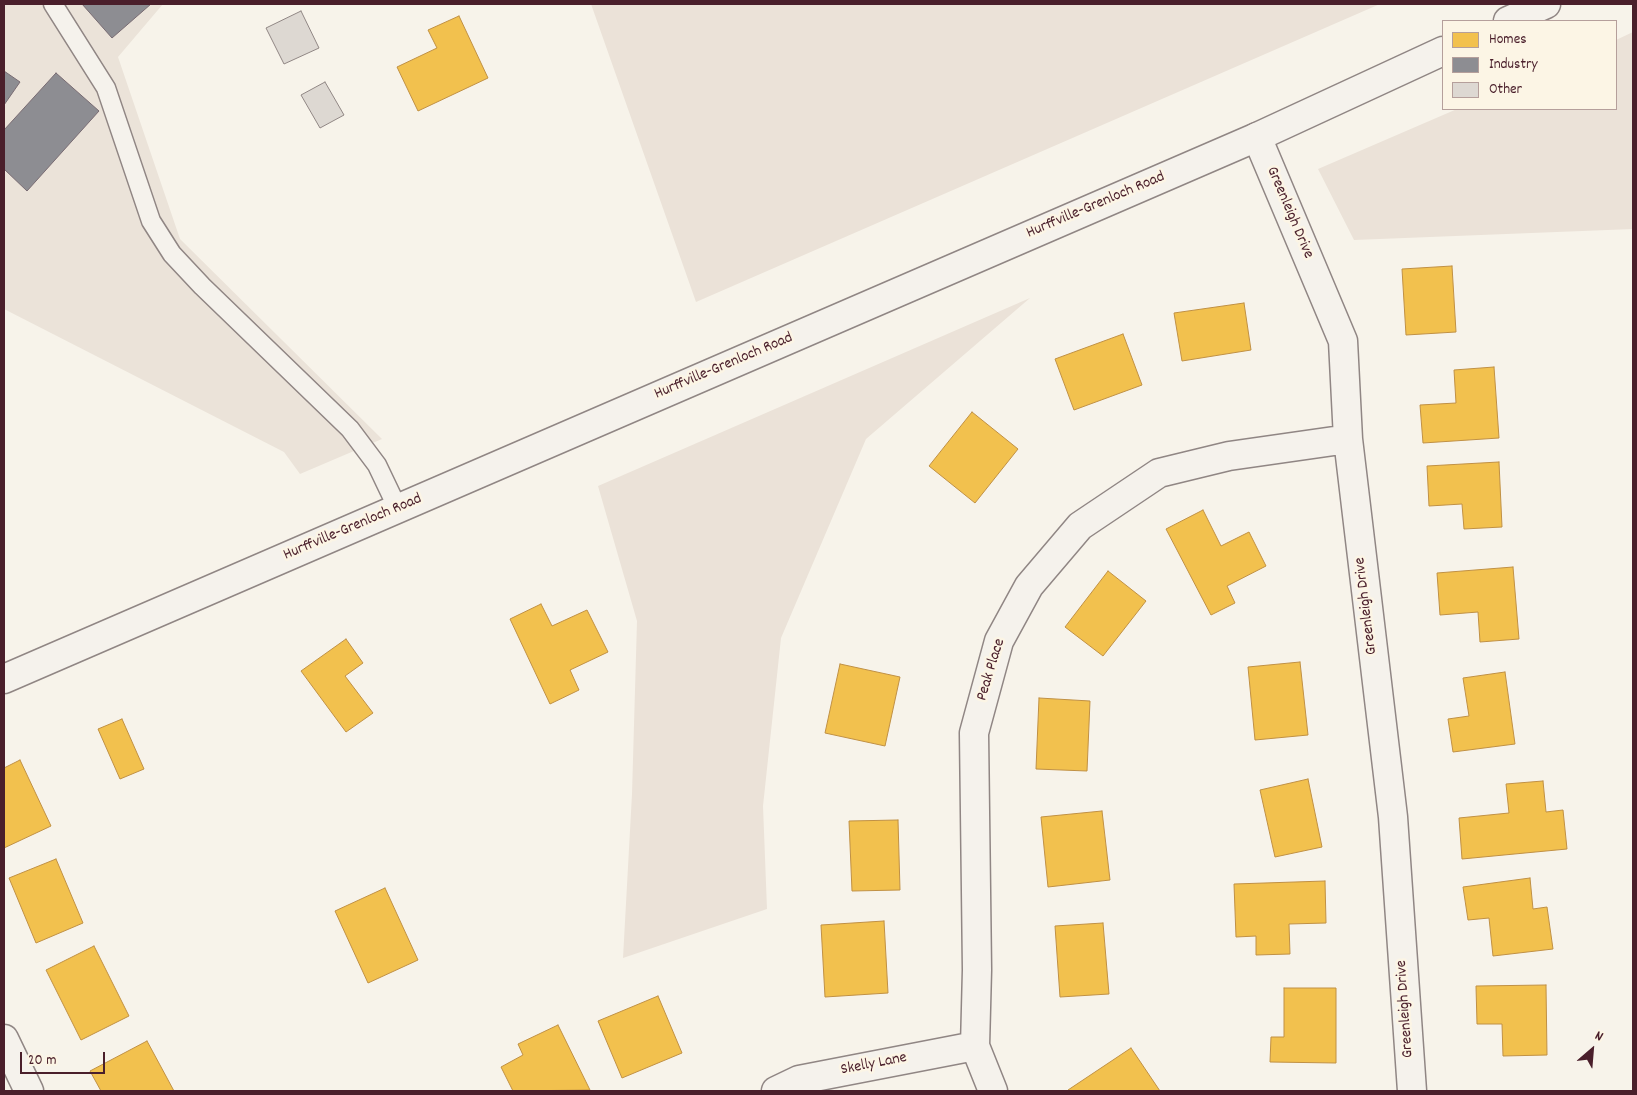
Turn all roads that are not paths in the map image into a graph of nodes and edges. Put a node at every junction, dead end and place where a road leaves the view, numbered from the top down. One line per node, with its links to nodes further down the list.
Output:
1 (53, 4): 7 (lane)
2 (1546, 4): 3 (street)
3 (1510, 20)
4 (1442, 51): 5 (street, Hurffville-Grenloch Road)
5 (1257, 137): 6 (street, Greenleigh Drive); 7 (street, Hurffville-Grenloch Road)
6 (1348, 440): 10 (street, Peak Place); 14 (street, Greenleigh Drive)
7 (398, 509): 8 (street, Hurffville-Grenloch Road)
8 (4, 679)
9 (4, 1039): 11 (street)
10 (975, 1046): 12 (street, Skelly Lane); 13 (street, Peak Place)
11 (29, 1091)
12 (776, 1091)
13 (993, 1091)
14 (1412, 1091)

